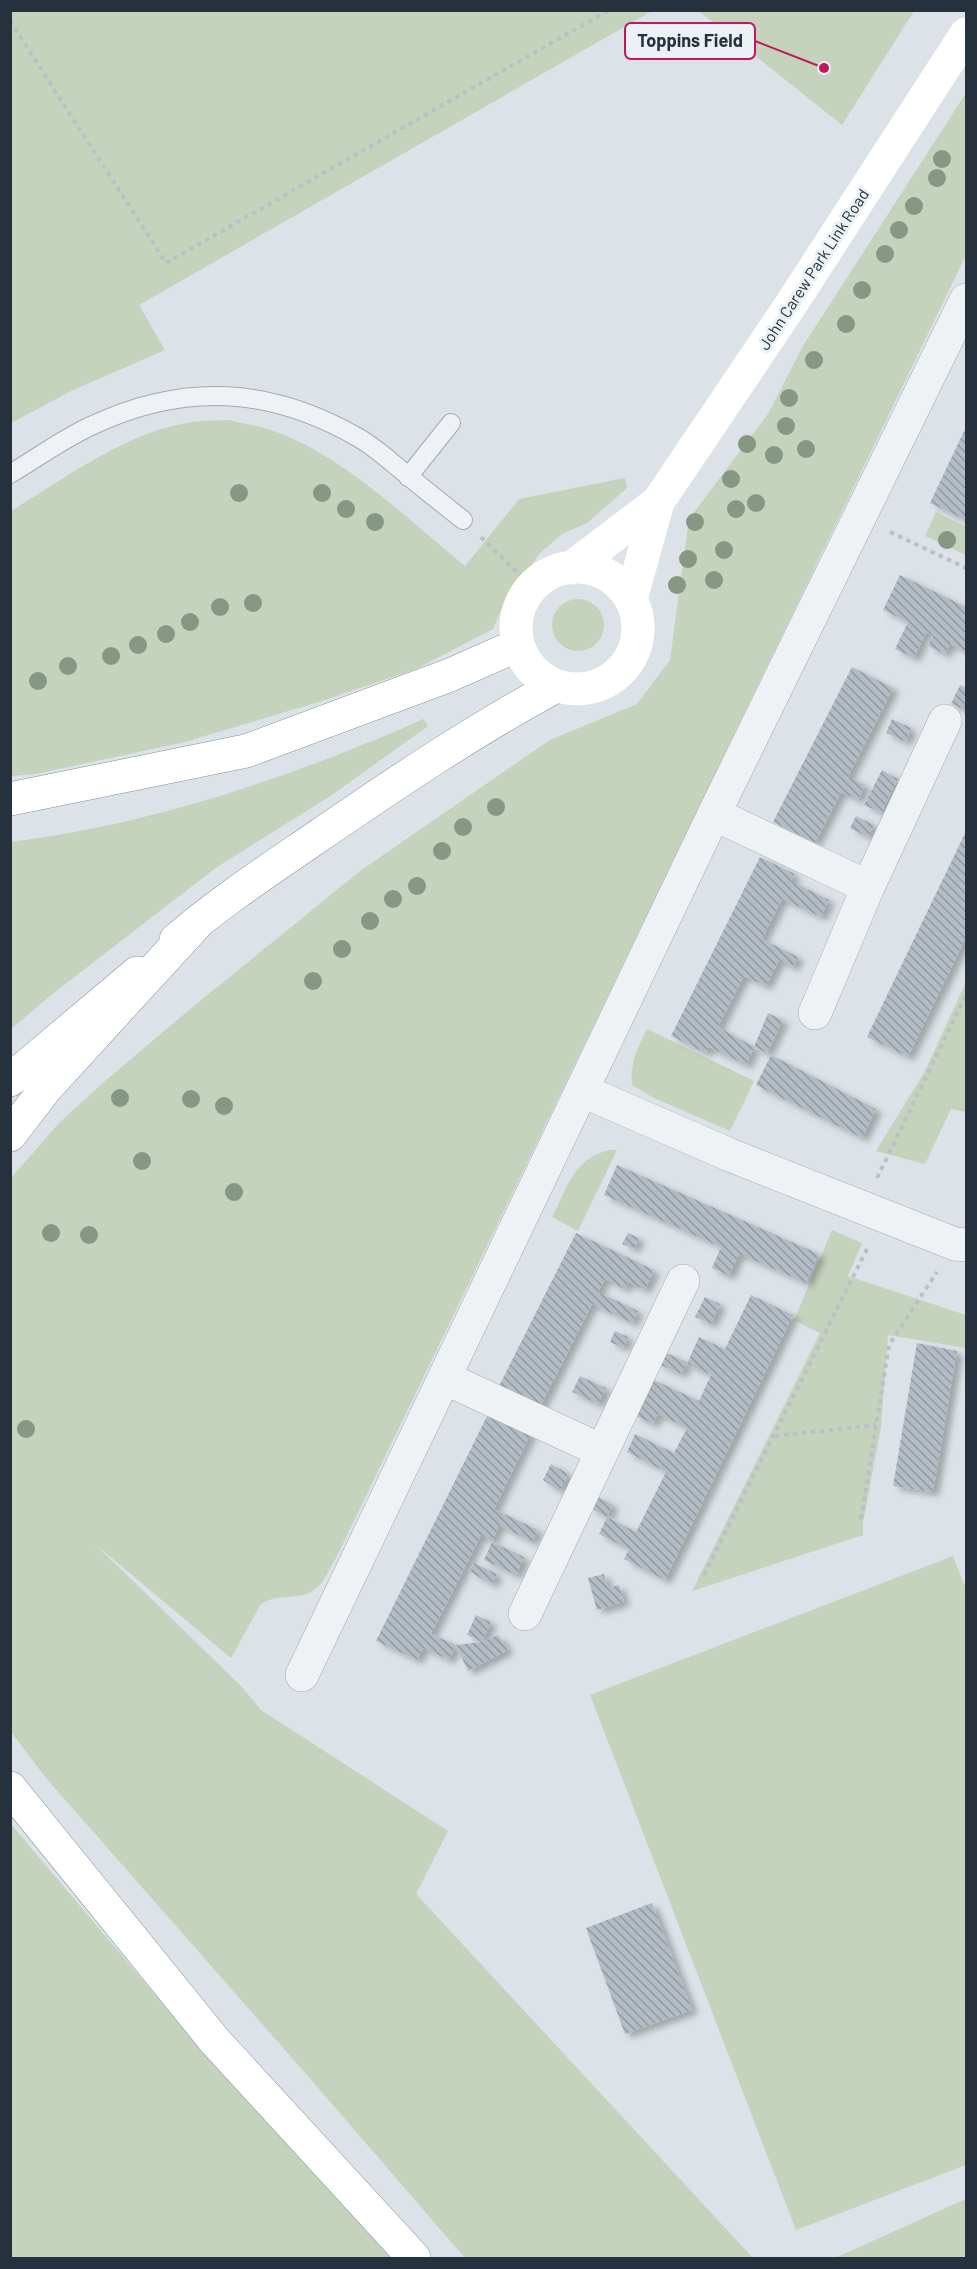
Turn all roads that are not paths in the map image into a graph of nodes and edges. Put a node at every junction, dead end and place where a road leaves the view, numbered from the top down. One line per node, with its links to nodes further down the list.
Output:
1 (966, 34): 6 (main road, John Carew Park Link Road)
2 (965, 308): 14 (street)
3 (451, 423): 5 (lane)
4 (10, 474): 5 (lane)
5 (408, 477): 7 (lane)
6 (658, 502): 8 (main road, John Carew Park Link Road); 9 (main road, John Carew Park Link Road)
7 (463, 520)
8 (571, 568): 9 (main road); 10 (main road)
9 (631, 600): 11 (main road)
10 (518, 645): 11 (main road); 13 (main road)
11 (556, 686): 16 (main road)
12 (945, 721): 15 (street)
13 (10, 799)
14 (714, 814): 15 (street); 19 (street)
15 (868, 887): 17 (street)
16 (198, 922): 18 (main road); 20 (main road)
17 (814, 1013)
18 (10, 1080)
19 (583, 1091): 21 (street); 23 (street)
20 (10, 1135)
21 (961, 1244)
22 (683, 1281): 24 (street)
23 (445, 1378): 24 (street); 26 (street)
24 (602, 1451): 25 (street)
25 (525, 1614)
26 (302, 1675)
27 (10, 1788): 28 (main road)
28 (414, 2259)

